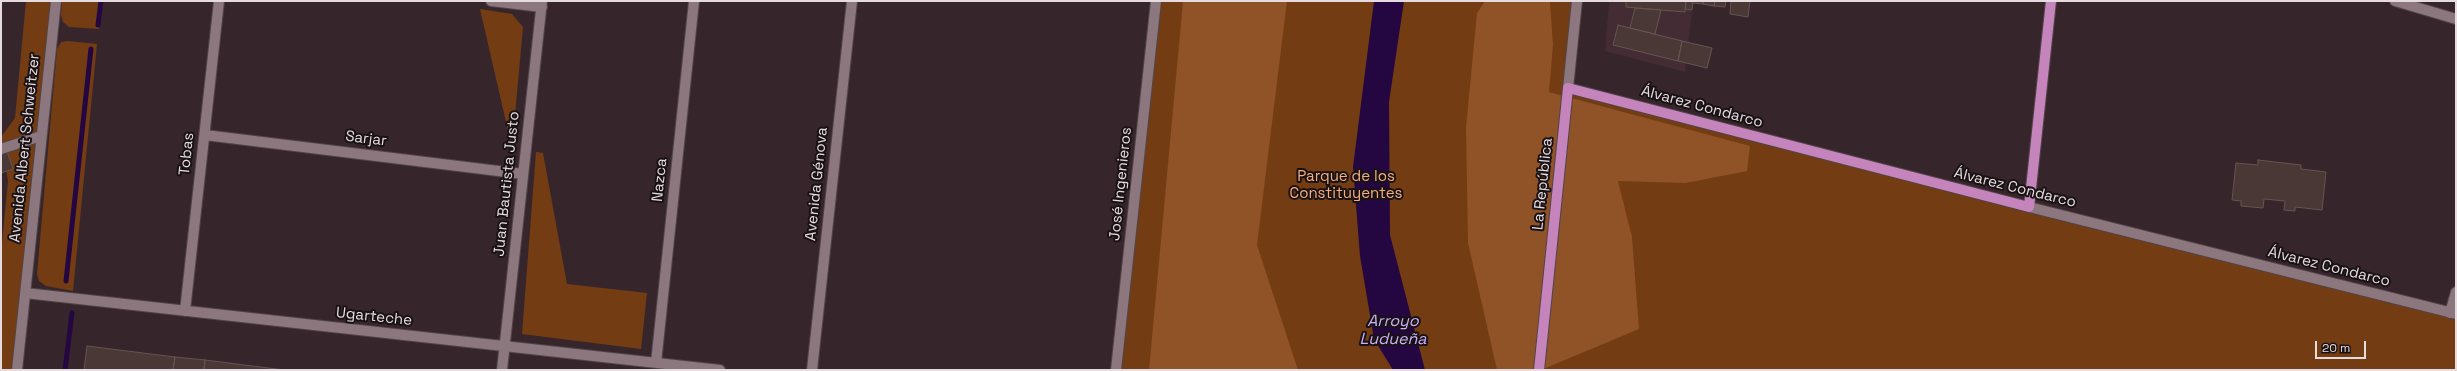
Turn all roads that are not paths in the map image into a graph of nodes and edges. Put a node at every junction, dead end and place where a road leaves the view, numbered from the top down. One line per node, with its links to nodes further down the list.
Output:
1 (56, 1): 14 (street, Avenida Albert Schweitzer)
2 (219, 1): 13 (street, Tobas)
3 (491, 1): 10 (street)
4 (694, 1): 23 (street, Nazca)
5 (852, 1): 27 (street, Avenida Génova)
6 (1156, 1): 28 (street, José Ingenieros)
7 (1577, 1): 12 (street, La República)
8 (2051, 1): 17 (main road)
9 (2395, 1): 11 (street)
10 (542, 4): 16 (street, Juan Bautista Justo)
11 (2456, 19)
12 (1568, 88): 17 (main road, Álvarez Condarco); 29 (main road, La República)
13 (205, 135): 16 (street, Sarjar); 20 (street, Tobas)
14 (41, 136): 15 (street); 19 (street, Avenida Albert Schweitzer)
15 (1, 149)
16 (523, 174): 22 (street, Juan Bautista Justo)
17 (2029, 207): 21 (street, Álvarez Condarco)
18 (2456, 292): 21 (street)
19 (25, 293): 20 (street, Ugarteche); 24 (street, Avenida Albert Schweitzer)
20 (185, 311): 22 (street, Ugarteche)
21 (2453, 313)
22 (504, 346): 23 (street, Ugarteche); 25 (street, Juan Bautista Justo)
23 (656, 363): 26 (street, Ugarteche)
24 (17, 370)
25 (502, 370)
26 (720, 370)
27 (812, 370)
28 (1116, 370)
29 (1538, 370)

